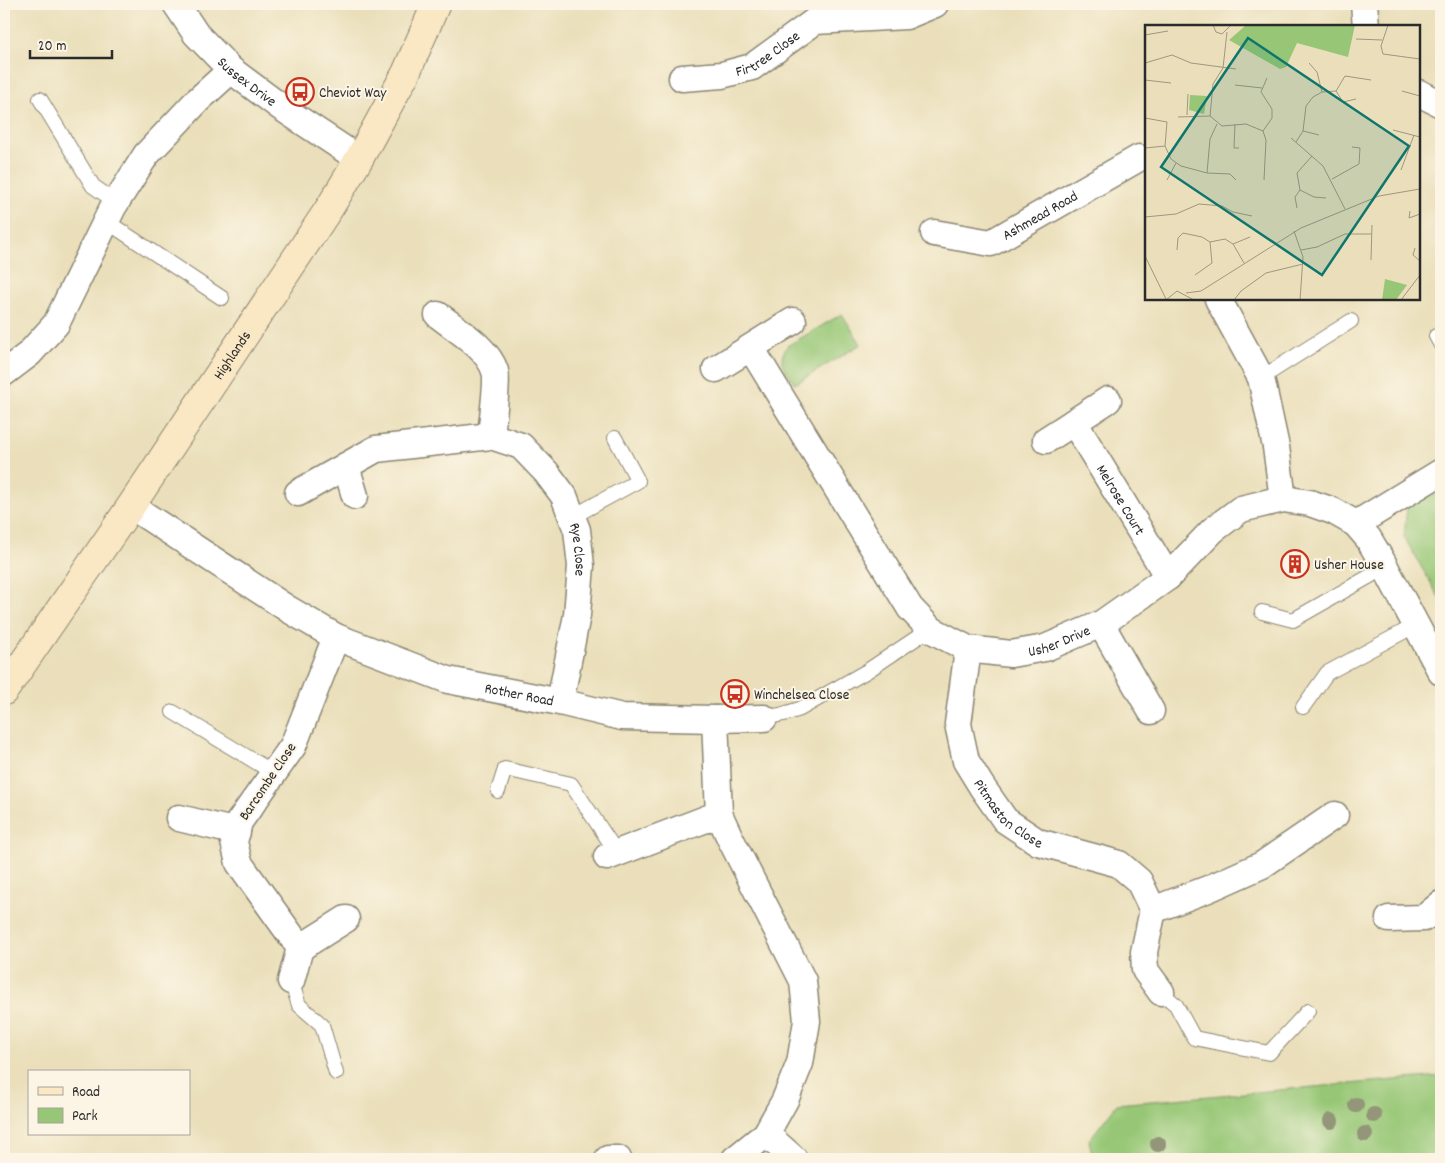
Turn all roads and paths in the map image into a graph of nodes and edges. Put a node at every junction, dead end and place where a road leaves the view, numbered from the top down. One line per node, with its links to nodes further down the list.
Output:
1 (176, 4): 6 (street, Sussex Drive)
2 (436, 4): 11 (street, Highlands)
3 (935, 4): 7 (street, Firtree Close)
4 (1364, 4): 5 (street)
5 (1366, 25)
6 (231, 70): 11 (street, Sussex Drive); 13 (street)
7 (682, 78)
8 (1420, 94): 10 (street)
9 (40, 100): 13 (lane)
10 (1441, 104)
11 (359, 159): 34 (street, Highlands)
12 (1144, 163): 14 (street, Ashmead Road)
13 (111, 212): 15 (lane); 22 (street)
14 (934, 233)
15 (222, 298)
16 (1219, 300): 23 (street)
17 (438, 315): 26 (street)
18 (793, 321): 20 (street)
19 (1351, 321): 23 (lane)
20 (751, 348): 21 (street); 42 (street, Usher Drive)
21 (716, 369)
22 (4, 373)
23 (1261, 378): 33 (street)
24 (1108, 400): 25 (street)
25 (1074, 422): 28 (street); 38 (street, Melrose Court)
26 (491, 436): 29 (street, Rye Close); 35 (street, Rye Close)
27 (615, 438): 35 (lane)
28 (1046, 440)
29 (346, 466): 31 (street, Rye Close); 32 (street)
30 (1441, 472): 36 (street)
31 (298, 493)
32 (355, 496)
33 (1283, 498): 36 (street, Usher Drive); 38 (street, Usher Drive)
34 (131, 506): 43 (street, Rother Road); 46 (street, Highlands)
35 (572, 517): 47 (street, Rye Close)
36 (1356, 524): 37 (street, Usher Drive)
37 (1386, 568): 39 (lane); 41 (street, Usher Drive)
38 (1168, 577): 40 (street, Usher Drive)
39 (1262, 612)
40 (1101, 624): 44 (street, Usher Drive); 49 (street)
41 (1416, 625): 45 (street, Usher Drive); 48 (lane)
42 (930, 630): 44 (street, Usher Drive); 51 (lane, Rother Road)
43 (336, 637): 47 (street, Rother Road); 53 (street, Barcombe Close)
44 (968, 649): 61 (street, Pitmaston Close)
45 (1441, 672)
46 (4, 691)
47 (560, 702): 52 (street, Rother Road)
48 (1303, 707)
49 (1151, 711)
50 (173, 712): 53 (lane)
51 (764, 718): 52 (street, Rother Road)
52 (715, 719): 55 (street)
53 (274, 773): 58 (street, Barcombe Close)
54 (498, 791): 59 (lane)
55 (719, 814): 59 (street); 69 (street)
56 (1335, 815): 61 (street)
57 (179, 818): 58 (street)
58 (237, 832): 64 (street, Barcombe Close)
59 (612, 855)
60 (1441, 904): 63 (street)
61 (1153, 910): 66 (street)
62 (346, 919): 64 (street)
63 (1389, 919)
64 (300, 948): 65 (street)
65 (291, 981): 68 (lane)
66 (1161, 992): 67 (lane)
67 (1308, 1011)
68 (336, 1073)
69 (766, 1134): 72 (street); 73 (street)
70 (608, 1159): 71 (street)
71 (618, 1159)
72 (734, 1159)
73 (794, 1159)

